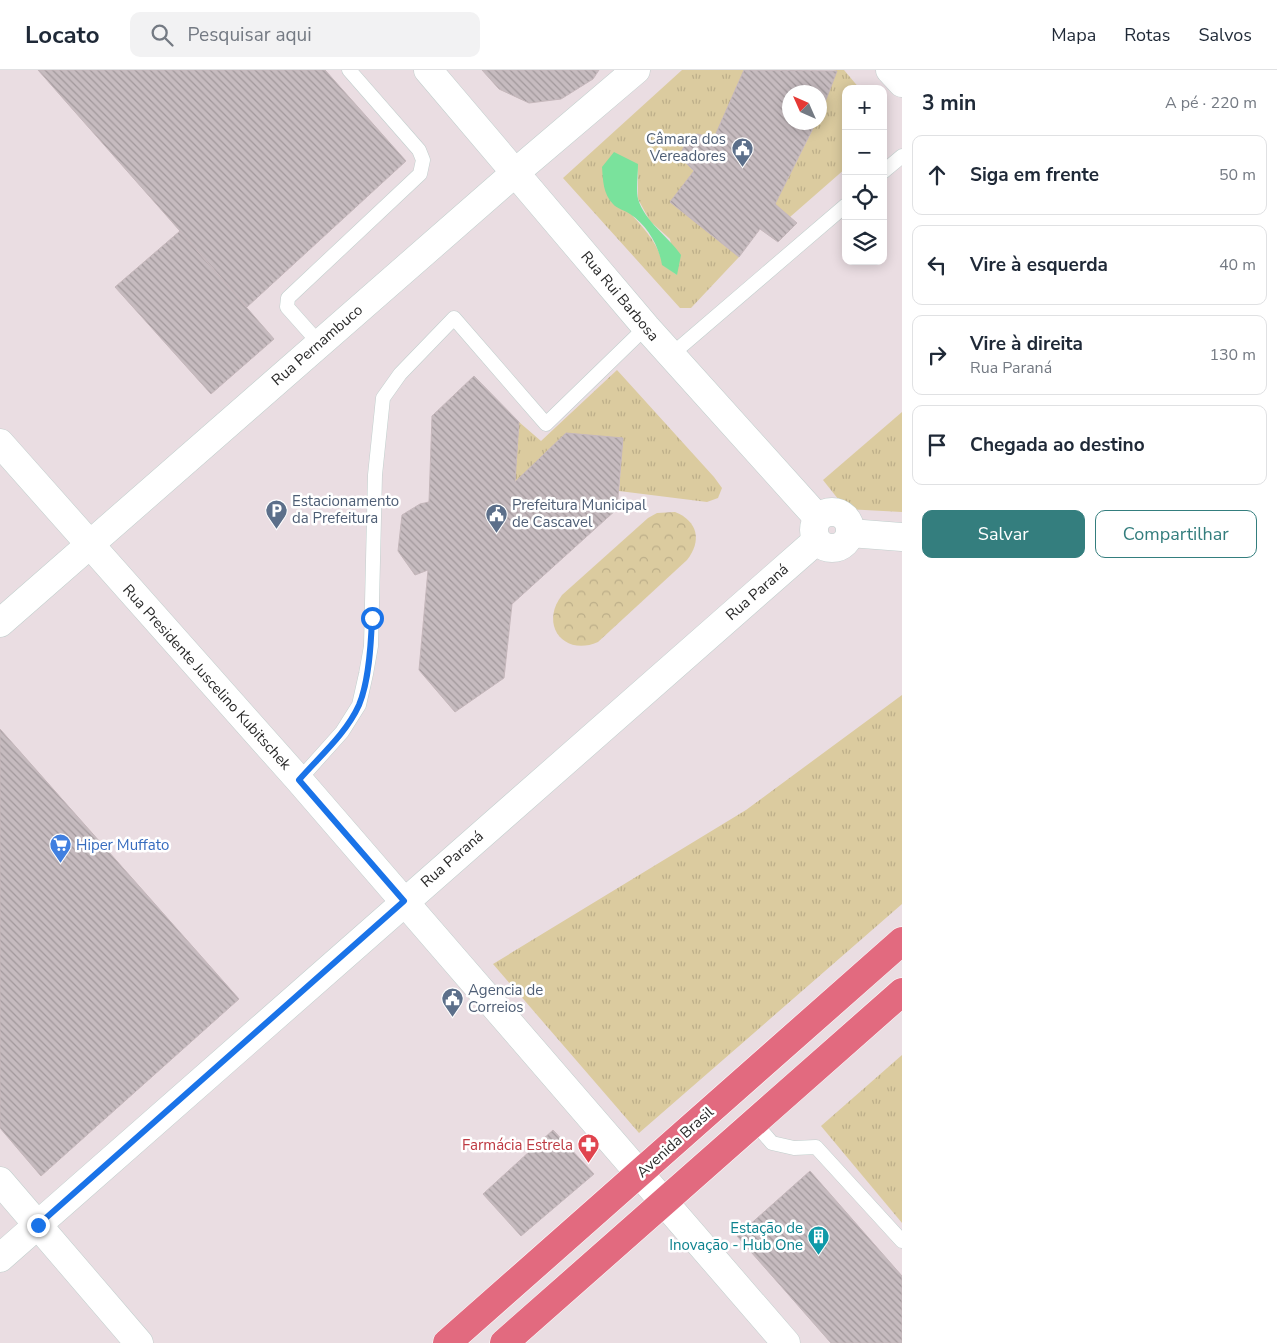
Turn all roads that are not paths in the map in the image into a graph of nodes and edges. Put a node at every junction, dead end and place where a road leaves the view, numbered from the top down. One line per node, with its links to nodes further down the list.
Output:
1 (349, 70): 11 (lane)
2 (428, 70): 8 (street, Rua Rui Barbosa)
3 (636, 70): 8 (street, Rua Pernambuco)
4 (890, 70): 5 (street)
5 (902, 83)
6 (902, 156): 7 (lane)
7 (887, 169)
8 (516, 172): 10 (street, Rua Rui Barbosa); 11 (street, Rua Pernambuco)
9 (842, 208): 12 (lane)
10 (646, 327): 12 (street, Rua Rui Barbosa); 18 (lane)
11 (319, 343): 16 (street, Rua Pernambuco)
12 (671, 355): 14 (street, Rua Rui Barbosa)
13 (0, 443): 16 (street, Rua Presidente Juscelino Kubitschek)
14 (817, 529): 15 (street); 19 (street, Rua Paraná)
15 (902, 537)
16 (90, 544): 17 (street, Rua Pernambuco); 18 (street, Rua Presidente Juscelino Kubitschek)
17 (0, 623)
18 (299, 780): 19 (street, Rua Presidente Juscelino Kubitschek)
19 (404, 901): 23 (street, Rua Presidente Juscelino Kubitschek); 26 (street, Rua Paraná)
20 (902, 941): 23 (main road, Avenida Brasil)
21 (902, 992): 22 (main road)
22 (754, 1122): 25 (main road); 27 (lane)
23 (641, 1173): 25 (street, Rua Presidente Juscelino Kubitschek); 30 (main road, Avenida Brasil)
24 (0, 1181): 26 (street)
25 (664, 1201): 31 (main road); 32 (street, Rua Presidente Juscelino Kubitschek)
26 (38, 1225): 28 (street, Rua Paraná); 29 (street)
27 (902, 1241)
28 (0, 1258)
29 (139, 1343)
30 (447, 1343)
31 (504, 1343)
32 (786, 1343)

